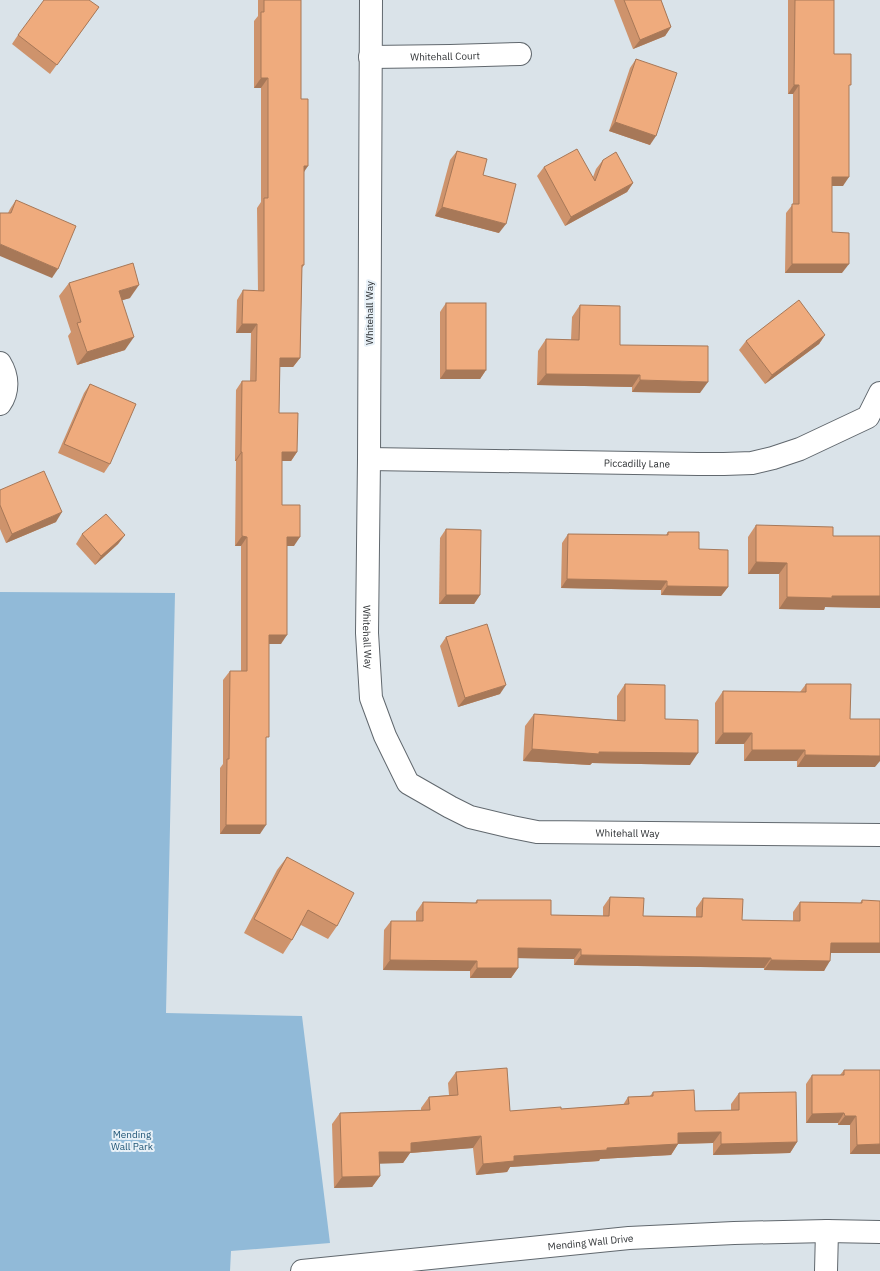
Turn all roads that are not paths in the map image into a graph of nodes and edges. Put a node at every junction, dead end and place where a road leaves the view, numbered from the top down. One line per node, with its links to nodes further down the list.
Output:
1 (371, 0): 3 (street, Whitehall Way)
2 (520, 54): 3 (street, Whitehall Court)
3 (370, 57): 7 (street, Whitehall Way)
4 (0, 363): 6 (street)
5 (880, 392): 7 (street, Piccadilly Lane)
6 (0, 404)
7 (369, 459): 8 (street, Whitehall Way)
8 (880, 835)
9 (827, 1231): 10 (street, Mending Wall Drive); 11 (street, Mending Wall Drive); 13 (street)
10 (880, 1232)
11 (418, 1265): 12 (street, Mending Wall Drive)
12 (302, 1271)
13 (826, 1271)

